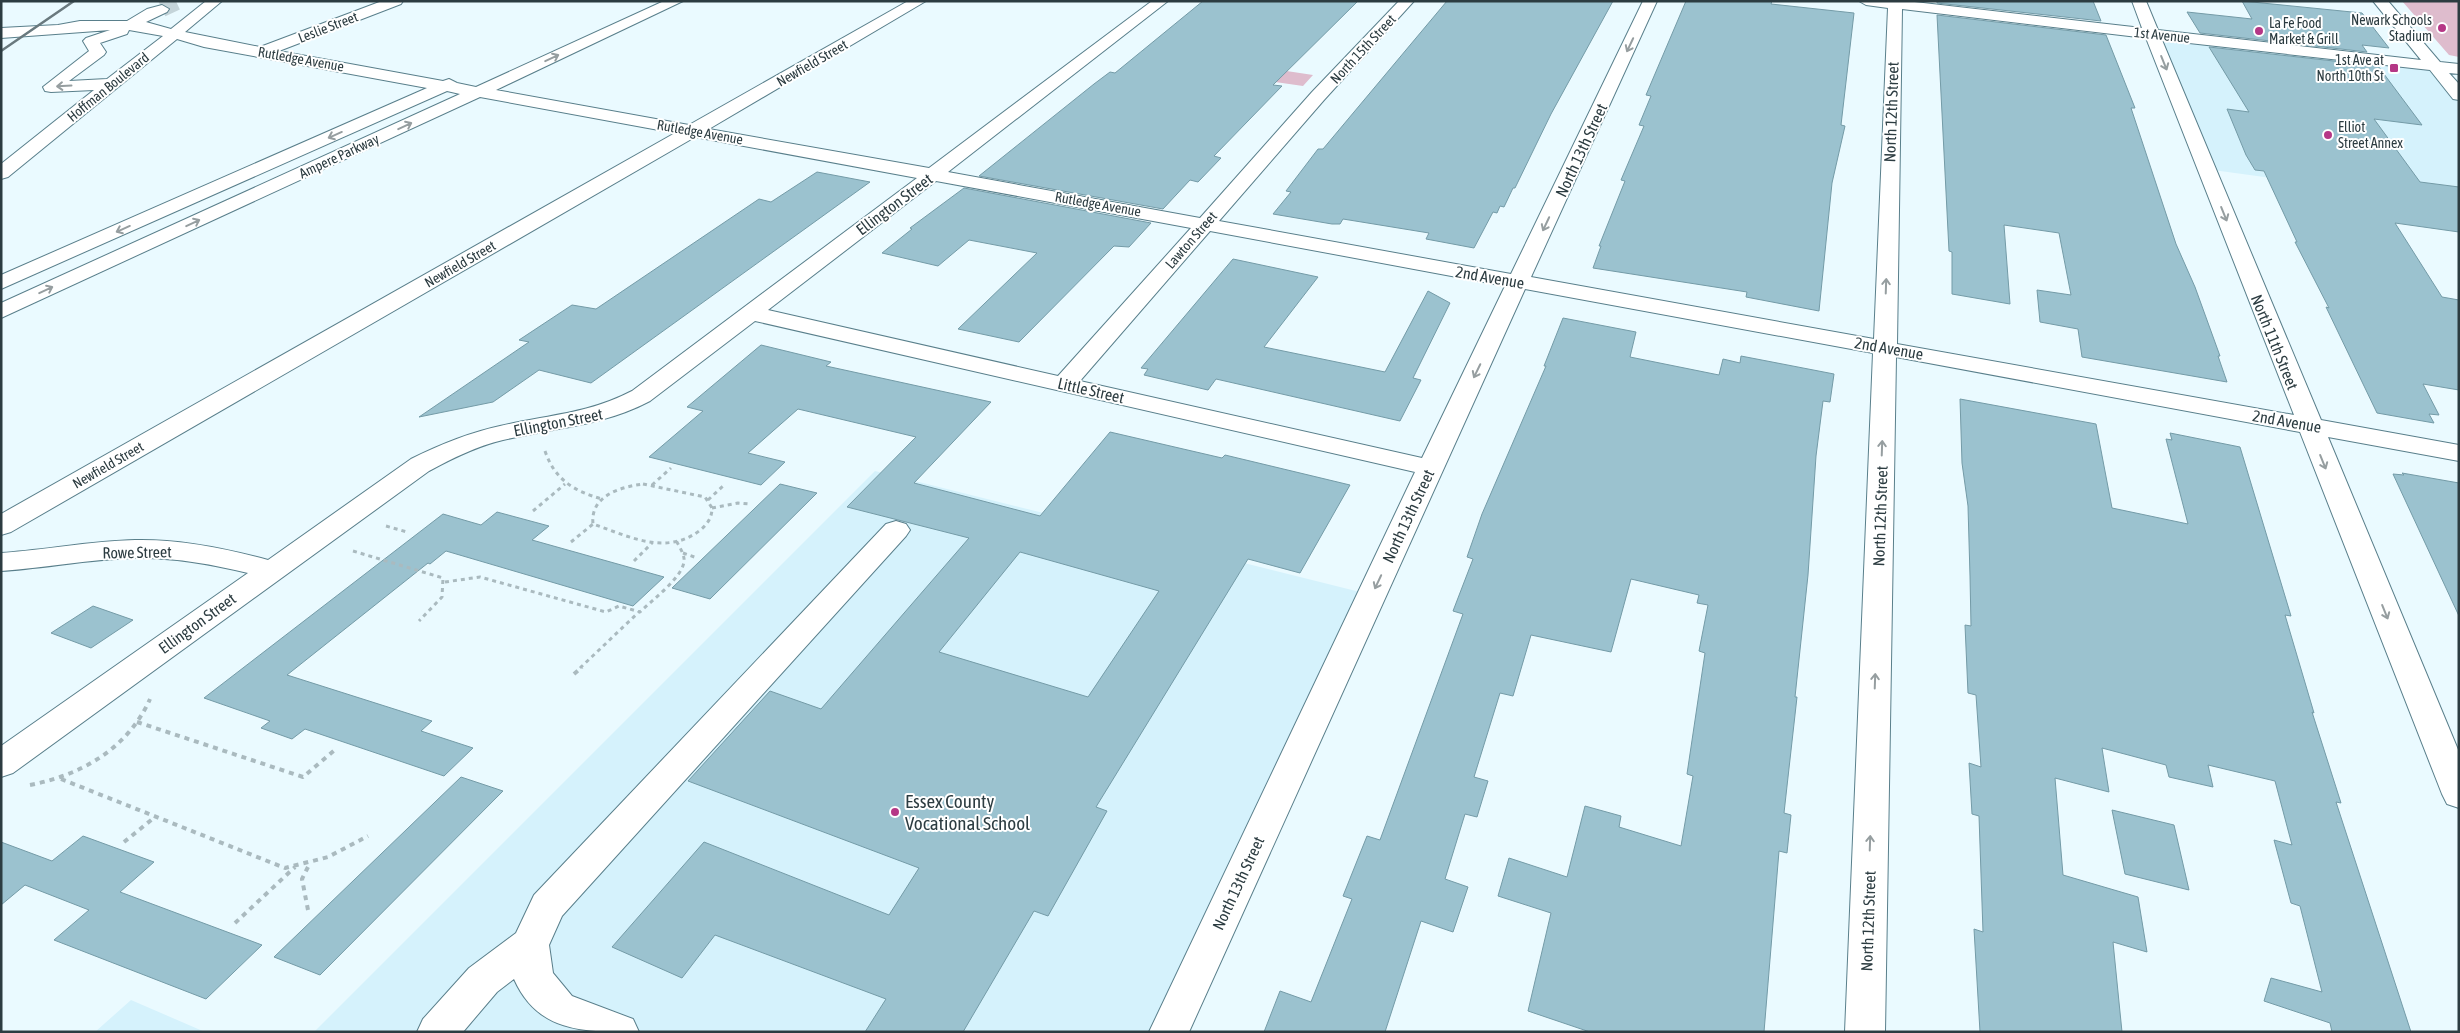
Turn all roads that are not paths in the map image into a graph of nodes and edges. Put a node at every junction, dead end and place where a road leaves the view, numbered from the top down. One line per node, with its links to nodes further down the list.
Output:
1 (215, 1): 20 (street, Hoffman Boulevard)
2 (396, 1): 21 (street, Leslie Street)
3 (635, 1): 14 (street)
4 (676, 1): 27 (street, Ampere Parkway, one-way to 4)
5 (919, 1): 30 (street, Newfield Street)
6 (1407, 1): 29 (street, North 15th Street)
7 (1650, 1): 35 (street, North 13th Street, one-way to 35)
8 (1866, 1): 11 (street, 1st Avenue)
9 (2139, 1): 19 (street, North 11th Street)
10 (2380, 1): 22 (street)
11 (1895, 3): 19 (street, 1st Avenue); 39 (street, North 12th Street, one-way to 11)
12 (161, 6): 16 (street)
13 (1153, 7): 32 (street, Ellington Street)
14 (590, 21)
15 (80, 26): 16 (street, Rutledge Avenue); 17 (street, Rutledge Avenue); 18 (street, Rutledge Avenue)
16 (135, 26): 20 (street, Rutledge Avenue); 25 (street, one-way to 16)
17 (1, 29)
18 (1, 33)
19 (2152, 34): 22 (street, 1st Avenue); 41 (street, North 11th Street, one-way to 41)
20 (173, 35): 21 (street, Rutledge Avenue); 25 (street, Hoffman Boulevard)
21 (260, 52): 26 (street, Rutledge Avenue)
22 (2435, 66): 23 (street, 1st Avenue); 28 (street)
23 (2459, 69)
24 (473, 73): 26 (street, Ampere Parkway)
25 (112, 84): 31 (street, Hoffman Boulevard)
26 (446, 86): 27 (street, Rutledge Avenue); 36 (street, Ampere Parkway, one-way to 36)
27 (479, 92): 30 (street, Rutledge Avenue); 37 (street, Ampere Parkway, one-way to 27)
28 (2459, 95)
29 (1318, 96): 33 (street, Lawton Street)
30 (692, 131): 32 (street, Rutledge Avenue); 44 (street, Newfield Street)
31 (1, 173)
32 (934, 174): 33 (street, Rutledge Avenue); 38 (street, Ellington Street)
33 (1206, 223): 34 (street, Rutledge Avenue); 40 (street, Lawton Street)
34 (1319, 245): 35 (street, 2nd Avenue)
35 (1520, 282): 39 (street, 2nd Avenue); 43 (street, North 13th Street, one-way to 43)
36 (1, 283)
37 (1, 311)
38 (751, 313): 40 (street, Little Street); 47 (street, Ellington Street)
39 (1884, 348): 41 (street, 2nd Avenue); 54 (street, North 12th Street, one-way to 39)
40 (1064, 384): 43 (street, Little Street)
41 (2308, 425): 42 (street, 2nd Avenue); 49 (street, North 11th Street, one-way to 49)
42 (2459, 453)
43 (1430, 468): 53 (street, North 13th Street, one-way to 53)
44 (1, 526)
45 (896, 530): 50 (street)
46 (1, 562): 47 (street, Rowe Street)
47 (271, 570): 48 (street, Ellington Street)
48 (1, 764)
49 (2459, 794)
50 (530, 945): 51 (street); 52 (street)
51 (438, 1032)
52 (619, 1032)
53 (1169, 1032)
54 (1864, 1032)

